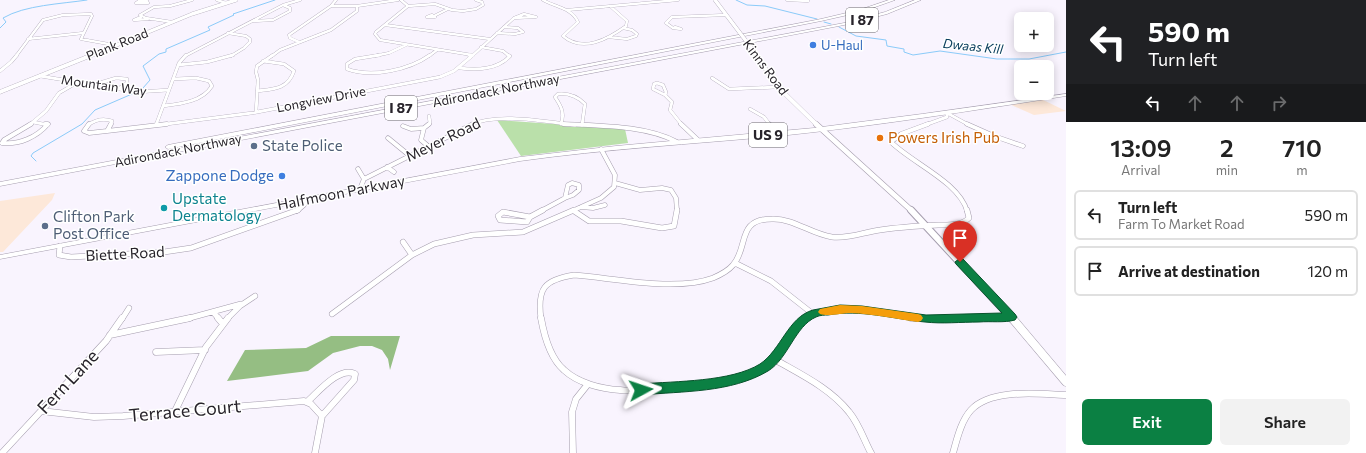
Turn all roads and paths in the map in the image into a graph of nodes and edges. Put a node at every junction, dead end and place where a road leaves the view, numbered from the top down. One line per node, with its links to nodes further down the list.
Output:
1 (192, 0): 23 (street)
2 (217, 0): 16 (street)
3 (236, 0): 16 (street, Plank Road)
4 (300, 0): 18 (street)
5 (336, 0): 19 (street)
6 (398, 0): 20 (street)
7 (401, 0): 21 (street)
8 (476, 0): 24 (street)
9 (543, 0): 25 (street)
10 (678, 0): 22 (street)
11 (715, 0): 27 (street, Kinns Road)
12 (787, 0): 15 (street)
13 (893, 0): 92 (highway, Adirondack Northway / I 87)
14 (919, 0): 66 (highway, Adirondack Northway / I 87)
15 (808, 1)
16 (226, 3): 32 (street, Plank Road)
17 (147, 4): 23 (street)
18 (283, 5): 31 (street); 31 (street)
19 (331, 6): 20 (street); 43 (street)
20 (357, 6): 43 (street)
21 (407, 6): 24 (street); 33 (street)
22 (610, 6): 25 (street); 35 (street)
23 (154, 7): 28 (street)
24 (448, 9): 26 (street)
25 (565, 10): 40 (street)
26 (434, 15)
27 (726, 15): 36 (street); 58 (street, Kinns Road, bridge)
28 (141, 17): 29 (street); 29 (street)
29 (150, 18): 32 (street)
30 (514, 18): 30 (street); 34 (street, Longview Drive)
31 (252, 21): 38 (street)
32 (172, 22): 44 (street, Plank Road)
33 (385, 25): 42 (street); 45 (street)
34 (504, 27): 39 (street, Longview Drive); 39 (street)
35 (623, 28): 40 (street); 40 (street)
36 (673, 28)
37 (83, 33): 41 (street); 41 (street); 44 (street)
38 (228, 33): 50 (street); 50 (street)
39 (497, 33): 42 (street, Longview Drive)
40 (608, 37)
41 (28, 39): 52 (street)
42 (490, 40): 46 (street, Longview Drive)
43 (299, 42): 49 (street)
44 (114, 45): 53 (street, Plank Road)
45 (406, 45): 47 (street); 47 (street)
46 (481, 47): 48 (street, Longview Drive); 51 (street)
47 (437, 50): 48 (street)
48 (472, 55): 51 (street, Longview Drive)
49 (263, 61): 61 (street); 61 (street)
50 (178, 65): 55 (street)
51 (459, 68): 68 (street, Longview Drive)
52 (0, 71)
53 (40, 76): 56 (street, Mountain Way); 62 (street, Plank Road)
54 (712, 78): 58 (street)
55 (173, 79): 60 (street); 65 (street)
56 (78, 82): 57 (street, Mountain Way); 71 (street)
57 (95, 85): 59 (street, Mountain Way); 59 (street)
58 (778, 87): 78 (street, Kinns Road)
59 (118, 89): 60 (street, Mountain Way)
60 (169, 90): 65 (street)
61 (257, 91): 68 (street)
62 (0, 92)
63 (665, 95): 63 (street); 82 (street)
64 (1066, 95): 69 (main road, US 9)
65 (163, 106): 72 (street)
66 (401, 108): 74 (highway); 95 (highway, Adirondack Northway / I 87)
67 (750, 109): 80 (street)
68 (256, 112): 72 (street, Longview Drive)
69 (947, 113): 78 (main road, US 9); 85 (street); 103 (street)
70 (430, 116): 77 (street)
71 (33, 122): 71 (street)
72 (156, 124): 79 (street, Longview Drive)
73 (561, 124): 75 (street, Meyer Road); 75 (street); 84 (street, Meyer Road)
74 (340, 125)
75 (582, 125): 83 (street, Meyer Road)
76 (403, 126): 77 (street)
77 (424, 128): 84 (street)
78 (823, 129): 80 (main road, US 9); 103 (street, Kinns Road)
79 (107, 131): 79 (street, Longview Drive)
80 (778, 134): 82 (main road, US 9)
81 (388, 138): 87 (street)
82 (696, 140): 83 (main road, US 9)
83 (677, 142): 86 (main road, US 9)
84 (428, 146): 87 (street, Meyer Road)
85 (1023, 146)
86 (601, 149): 94 (street); 96 (main road, Halfmoon Parkway / US 9)
87 (410, 156): 88 (street, Meyer Road)
88 (387, 168): 91 (street); 93 (street, Meyer Road)
89 (358, 169): 93 (street)
90 (90, 172): 95 (highway)
91 (394, 172)
92 (0, 179)
93 (364, 180): 96 (street)
94 (615, 183): 100 (street); 101 (street)
95 (0, 185)
96 (360, 189): 98 (main road, Halfmoon Parkway / US 9)
97 (565, 198): 102 (street)
98 (306, 199): 105 (main road, Halfmoon Parkway / US 9); 105 (street, Biette Road)
99 (605, 205): 100 (street)
100 (581, 207): 101 (street)
101 (574, 211): 106 (street)
102 (530, 217): 102 (street)
103 (928, 227): 108 (street); 115 (street, Kinns Road)
104 (403, 242): 106 (street)
105 (60, 246): 107 (main road, Halfmoon Parkway / US 9)
106 (412, 255): 113 (street)
107 (0, 257)
108 (735, 263): 114 (street); 122 (street)
109 (255, 296): 110 (street)
110 (243, 303): 112 (street); 116 (street)
111 (129, 308): 117 (street, Fern Lane)
112 (213, 312): 116 (street); 117 (street)
113 (332, 314)
114 (813, 314): 115 (street); 120 (street)
115 (1012, 317): 121 (street, Kinns Road)
116 (223, 324): 118 (street)
117 (110, 335): 125 (street, Fern Lane)
118 (205, 350): 119 (street); 126 (street)
119 (156, 352)
120 (774, 359): 122 (street); 131 (street)
121 (1066, 382)
122 (588, 384): 130 (street)
123 (1066, 395): 132 (street)
124 (308, 401): 126 (street, Terrace Court); 127 (street); 127 (street)
125 (41, 411): 126 (street, Terrace Court); 128 (street, Fern Lane)
126 (175, 412)
127 (322, 416): 129 (street)
128 (2, 453)
129 (315, 453)
130 (573, 453)
131 (871, 453)
132 (953, 453)

